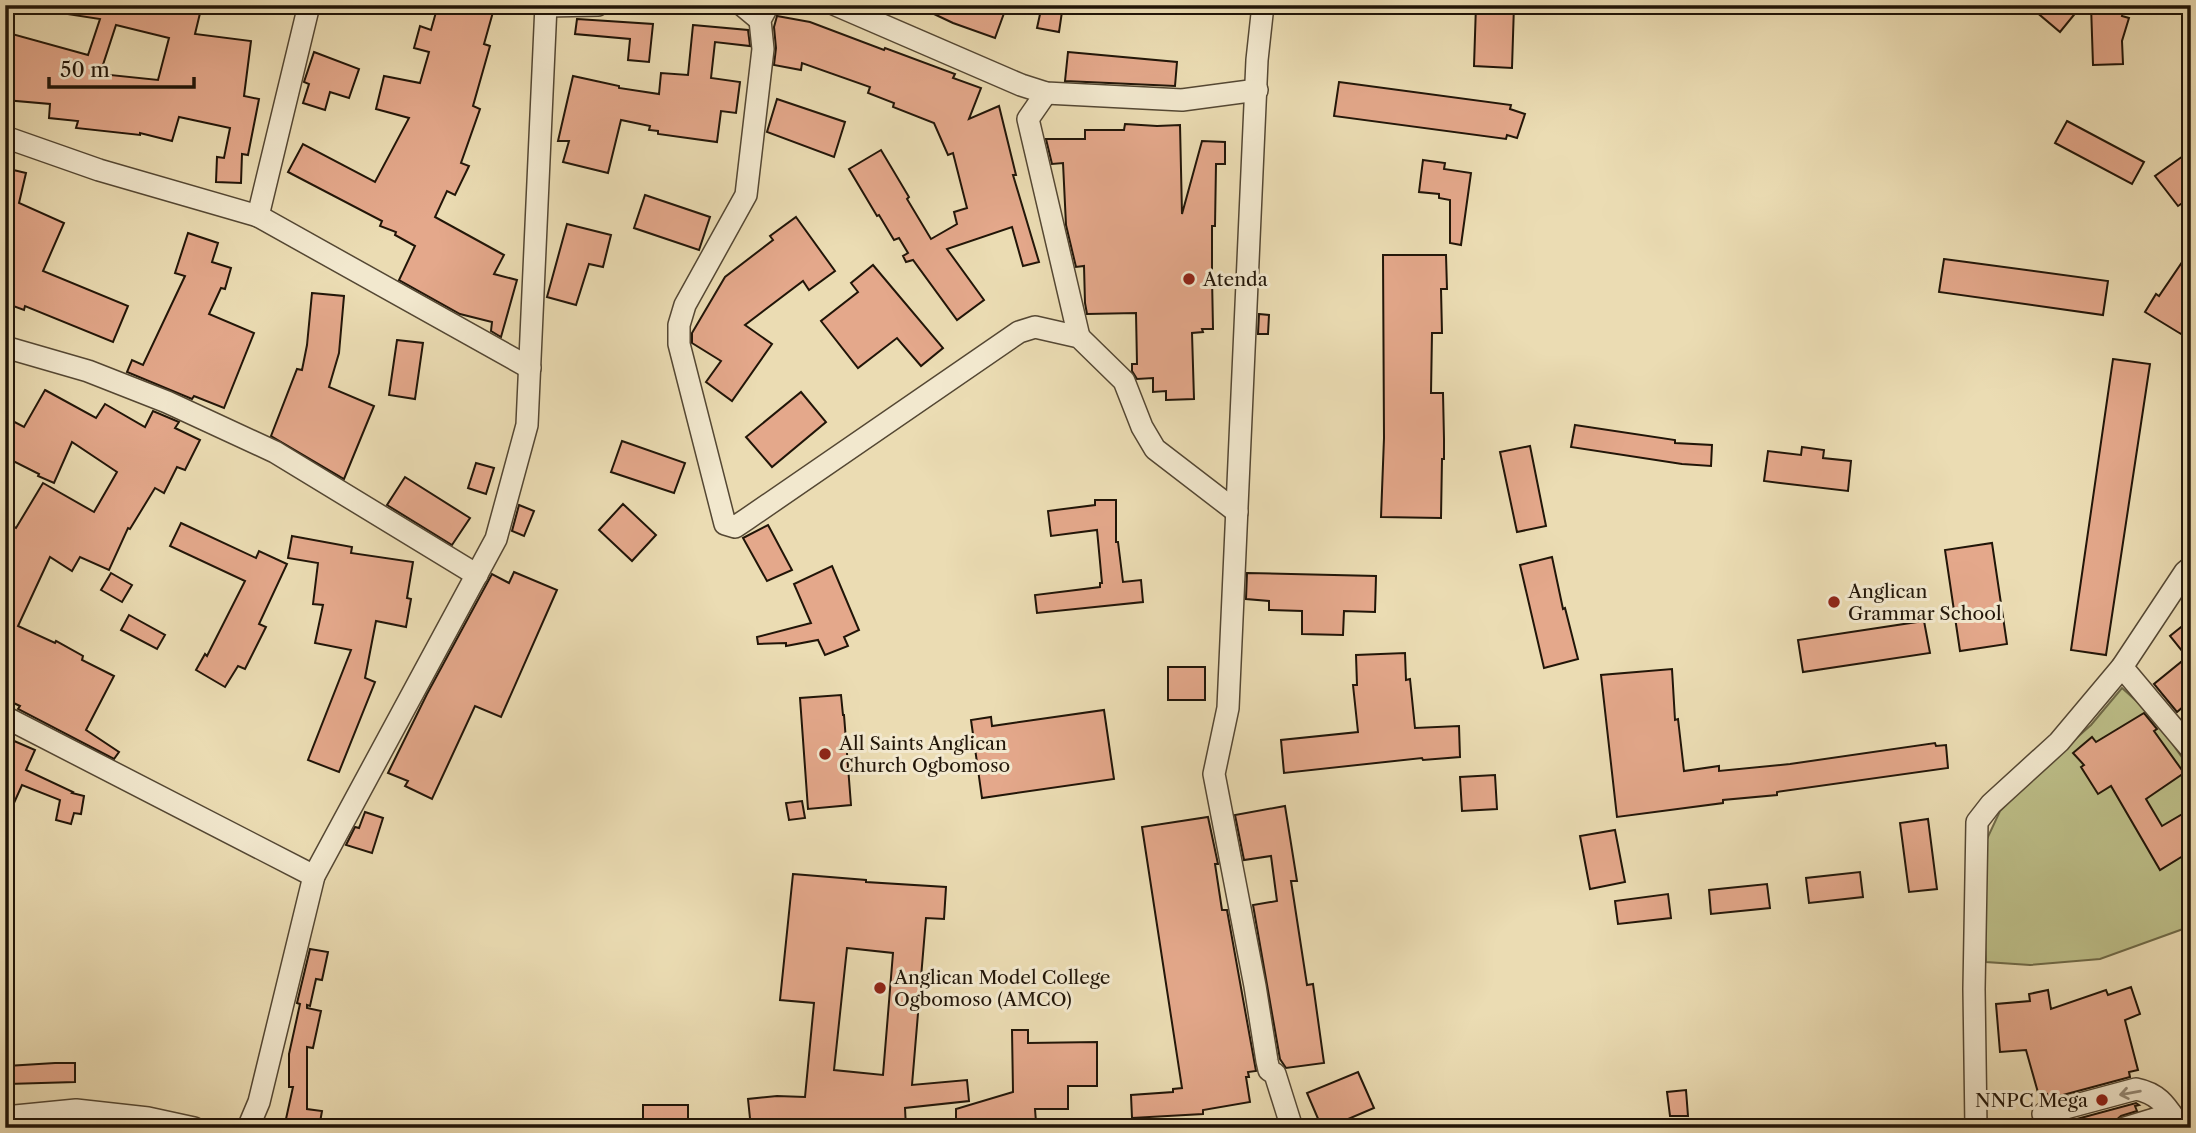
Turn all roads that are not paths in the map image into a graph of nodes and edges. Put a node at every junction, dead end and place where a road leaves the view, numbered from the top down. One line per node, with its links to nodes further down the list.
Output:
1 (309, 5): 11 (street)
2 (598, 5): 6 (street)
3 (742, 5): 7 (street)
4 (836, 5): 9 (street)
5 (1263, 5): 8 (street)
6 (546, 6): 14 (street)
7 (764, 13): 12 (street)
8 (1257, 90): 9 (street); 15 (street)
9 (1046, 93): 12 (street)
10 (5, 137): 11 (street)
11 (258, 216): 14 (street)
12 (1079, 337): 15 (street)
13 (5, 347): 17 (street)
14 (530, 368): 17 (street)
15 (1237, 512): 26 (street)
16 (2191, 567): 18 (street)
17 (477, 575): 21 (street)
18 (2122, 667): 20 (street); 27 (street)
19 (5, 717): 21 (street)
20 (2191, 749)
21 (314, 876): 25 (street)
22 (5, 1117): 24 (street)
23 (2176, 1121): 28 (street, one-way to 28); 29 (street)
24 (194, 1128)
25 (248, 1128)
26 (1292, 1128)
27 (1976, 1128)
28 (2050, 1128)
29 (2125, 1128)

